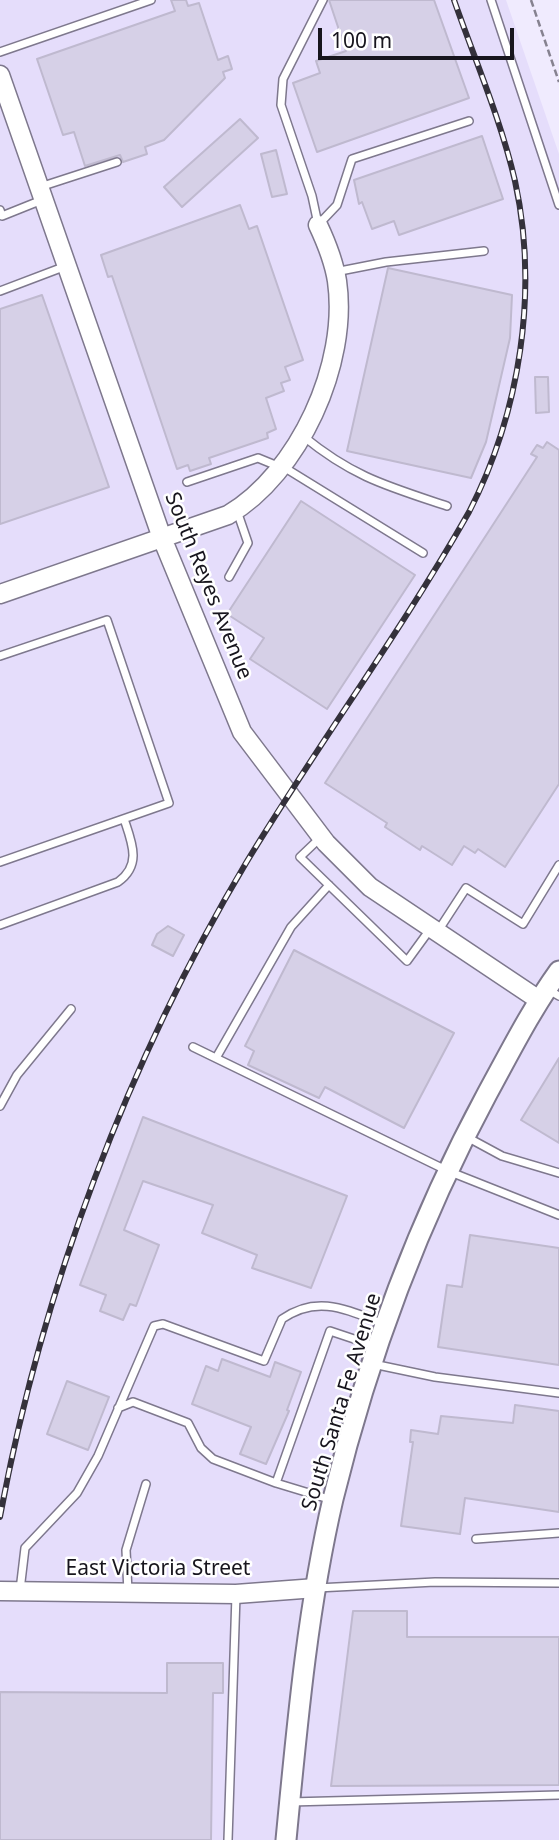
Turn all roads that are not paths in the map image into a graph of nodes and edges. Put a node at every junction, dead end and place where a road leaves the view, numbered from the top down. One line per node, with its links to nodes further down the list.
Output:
1 (151, 0): 4 (lane)
2 (323, 0): 12 (lane)
3 (491, 0): 10 (lane)
4 (0, 52)
5 (0, 75): 6 (street, South Reyes Avenue)
6 (4, 102): 9 (street, South Reyes Avenue)
7 (468, 121): 12 (lane)
8 (117, 162): 9 (lane)
9 (41, 194): 11 (lane); 14 (street, South Reyes Avenue)
10 (559, 205)
11 (0, 210)
12 (318, 225): 15 (street)
13 (484, 251): 15 (lane)
14 (66, 266): 16 (lane); 22 (street, South Reyes Avenue)
15 (335, 272): 17 (street)
16 (0, 291)
17 (302, 435): 18 (street); 20 (lane)
18 (281, 466): 19 (lane); 21 (street); 23 (lane)
19 (187, 482)
20 (447, 506)
21 (236, 510): 22 (street); 24 (lane)
22 (162, 538): 25 (street); 28 (street, South Reyes Avenue)
23 (423, 553)
24 (229, 577)
25 (0, 594)
26 (0, 656): 27 (lane)
27 (124, 819): 29 (lane); 32 (lane)
28 (321, 837): 31 (lane); 33 (street, South Reyes Avenue)
29 (0, 862)
30 (559, 865): 33 (lane)
31 (329, 886): 33 (lane); 38 (lane)
32 (0, 925)
33 (435, 930): 35 (street, South Reyes Avenue)
34 (559, 971): 35 (main road, South Santa Fe Avenue)
35 (548, 995): 40 (main road, South Santa Fe Avenue)
36 (71, 1009): 39 (lane)
37 (193, 1047): 38 (lane)
38 (216, 1058): 41 (lane)
39 (0, 1106)
40 (464, 1136): 41 (main road, South Santa Fe Avenue); 42 (lane)
41 (448, 1171): 43 (lane); 44 (main road, South Santa Fe Avenue)
42 (559, 1172)
43 (559, 1215)
44 (386, 1325): 45 (main road, South Santa Fe Avenue); 47 (lane)
45 (375, 1356): 46 (lane); 48 (lane); 50 (main road, South Santa Fe Avenue)
46 (559, 1393)
47 (118, 1408): 48 (lane); 56 (lane)
48 (276, 1483): 50 (lane)
49 (146, 1484): 57 (lane)
50 (333, 1500): 54 (main road, South Santa Fe Avenue)
51 (559, 1533): 52 (lane)
52 (476, 1539)
53 (559, 1583): 54 (lane)
54 (316, 1588): 58 (street, East Victoria Street); 60 (main road, South Santa Fe Avenue)
55 (0, 1591): 56 (street, East Victoria Street)
56 (20, 1591): 57 (street, East Victoria Street)
57 (128, 1593): 58 (street, East Victoria Street)
58 (236, 1594): 61 (lane)
59 (559, 1796): 60 (lane)
60 (290, 1802): 62 (main road, South Santa Fe Avenue)
61 (228, 1840)
62 (286, 1840)

